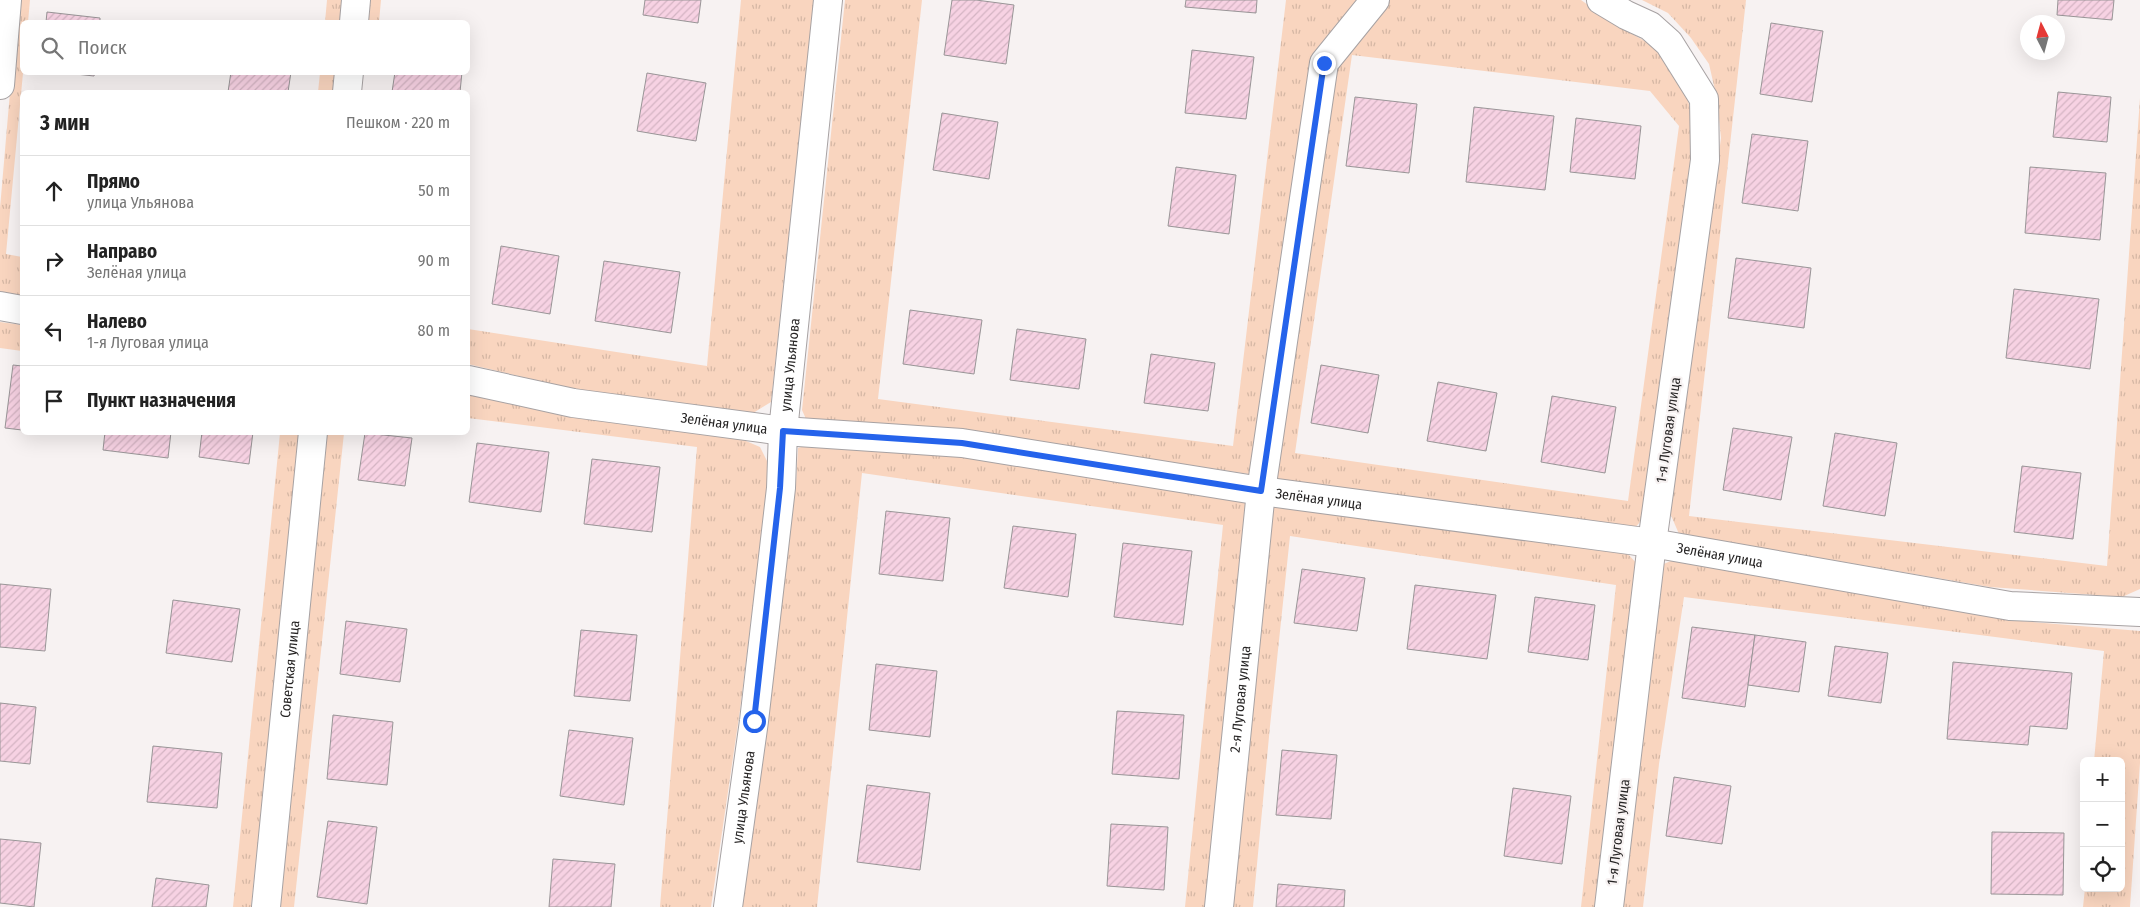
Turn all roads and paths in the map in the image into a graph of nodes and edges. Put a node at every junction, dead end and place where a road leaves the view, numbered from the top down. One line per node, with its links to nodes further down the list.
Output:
1 (7, 0): 8 (street)
2 (356, 0): 6 (street)
3 (828, 0): 13 (street, улица Ульянова)
4 (1375, 0): 15 (street)
5 (1601, 0): 16 (street, 1-я Луговая улица)
6 (354, 20)
7 (349, 75): 9 (street)
8 (0, 85)
9 (347, 90)
10 (0, 306): 11 (street)
11 (20, 310)
12 (470, 380): 13 (street, Зелёная улица)
13 (783, 431): 15 (street, Зелёная улица); 19 (street, улица Ульянова)
14 (313, 435): 18 (street, Советская улица)
15 (1261, 491): 16 (street, Зелёная улица); 20 (street, 2-я Луговая улица)
16 (1652, 543): 17 (street, Зелёная улица); 21 (street, 1-я Луговая улица)
17 (2140, 612)
18 (266, 907)
19 (728, 907)
20 (1219, 907)
21 (1609, 907)

